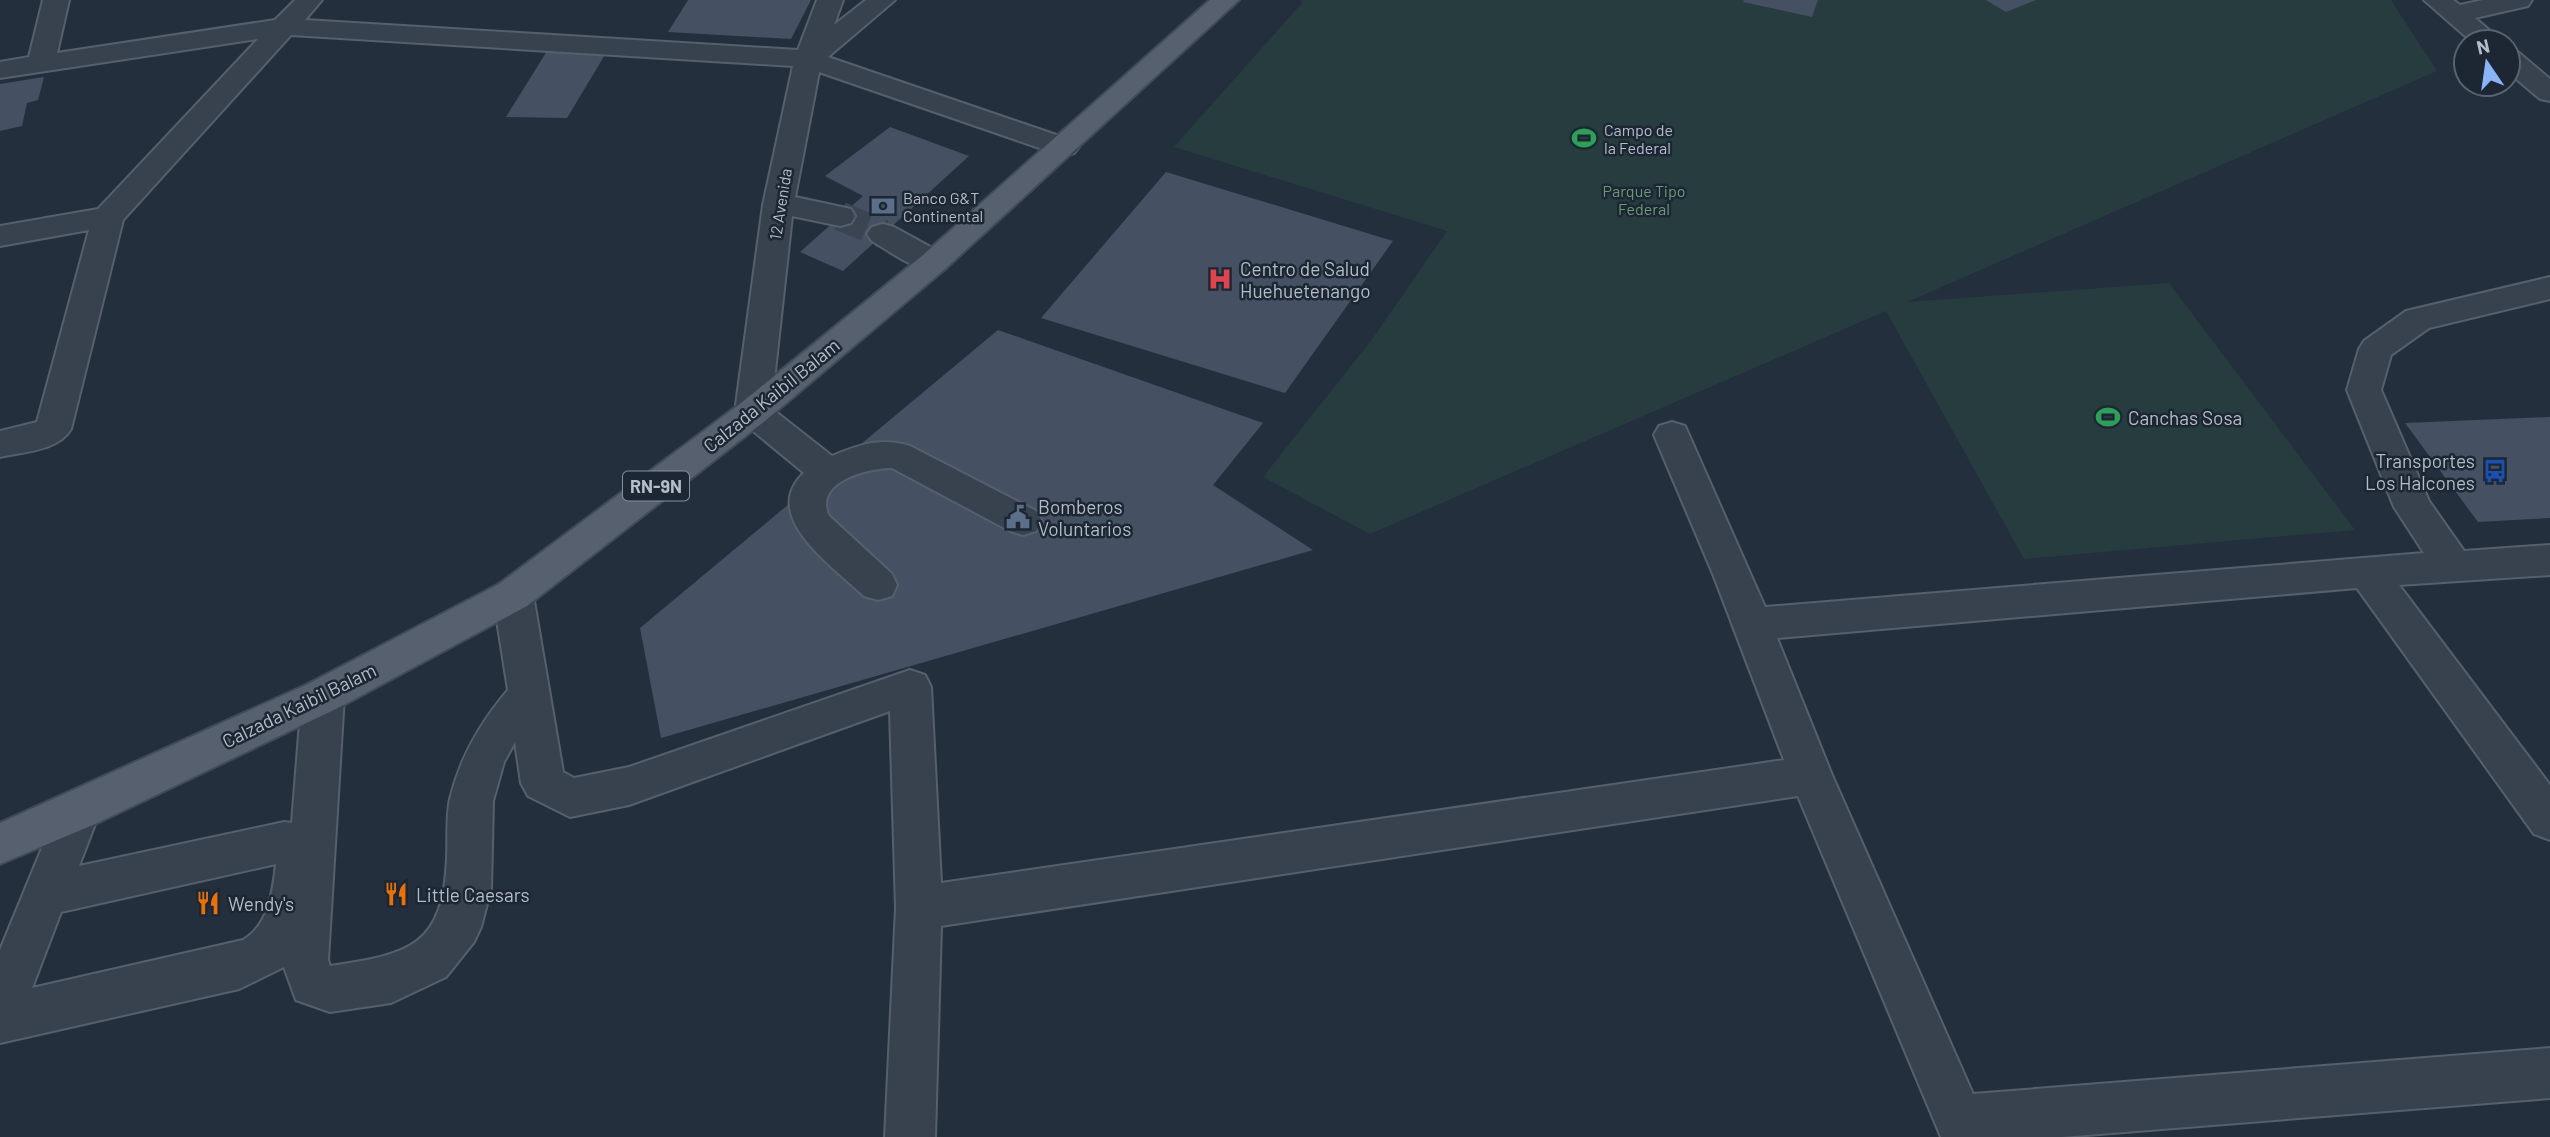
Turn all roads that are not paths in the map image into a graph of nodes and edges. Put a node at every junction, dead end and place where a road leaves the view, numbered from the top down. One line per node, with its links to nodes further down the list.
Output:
1 (56, 0): 11 (street)
2 (309, 0): 8 (street)
3 (830, 0): 10 (street, 12 Avenida)
4 (882, 0): 10 (street)
5 (1226, 0): 15 (main road, Calzada Kaibil Balam / RN-9N)
6 (2519, 0): 7 (street)
7 (2446, 7): 9 (street)
8 (285, 27): 10 (street); 11 (street); 18 (street)
9 (2472, 28)
10 (808, 59): 15 (street); 16 (street, 12 Avenida)
11 (41, 64): 12 (street)
12 (0, 70)
13 (2522, 70): 14 (street)
14 (2550, 93)
15 (1064, 147): 21 (main road, Calzada Kaibil Balam / RN-9N)
16 (778, 205): 17 (street); 23 (street, 12 Avenida)
17 (840, 216)
18 (108, 217): 20 (street); 25 (street)
19 (883, 234): 21 (street)
20 (0, 236)
21 (934, 262): 23 (main road, Calzada Kaibil Balam / RN-9N)
22 (2550, 288): 29 (street)
23 (753, 412): 26 (street); 32 (main road, Calzada Kaibil Balam / RN-9N)
24 (1672, 435): 33 (street)
25 (0, 444)
26 (828, 471): 27 (street); 31 (street)
27 (1023, 521)
28 (2550, 560): 29 (street)
29 (2454, 566): 30 (street)
30 (2367, 572): 33 (street); 38 (street)
31 (878, 585)
32 (513, 594): 34 (street); 35 (main road, Calzada Kaibil Balam / RN-9N)
33 (1750, 624): 36 (street)
34 (529, 695): 35 (street); 41 (street)
35 (323, 696): 37 (main road, Calzada Kaibil Balam / RN-9N)
36 (1811, 775): 41 (street); 45 (street)
37 (78, 811): 39 (main road, Calzada Kaibil Balam / RN-9N); 40 (street)
38 (2550, 820)
39 (0, 844)
40 (45, 894): 42 (street); 43 (street)
41 (919, 908): 46 (street)
42 (0, 1009)
43 (0, 1019)
44 (2550, 1073): 45 (street)
45 (1963, 1129)
46 (910, 1137)

